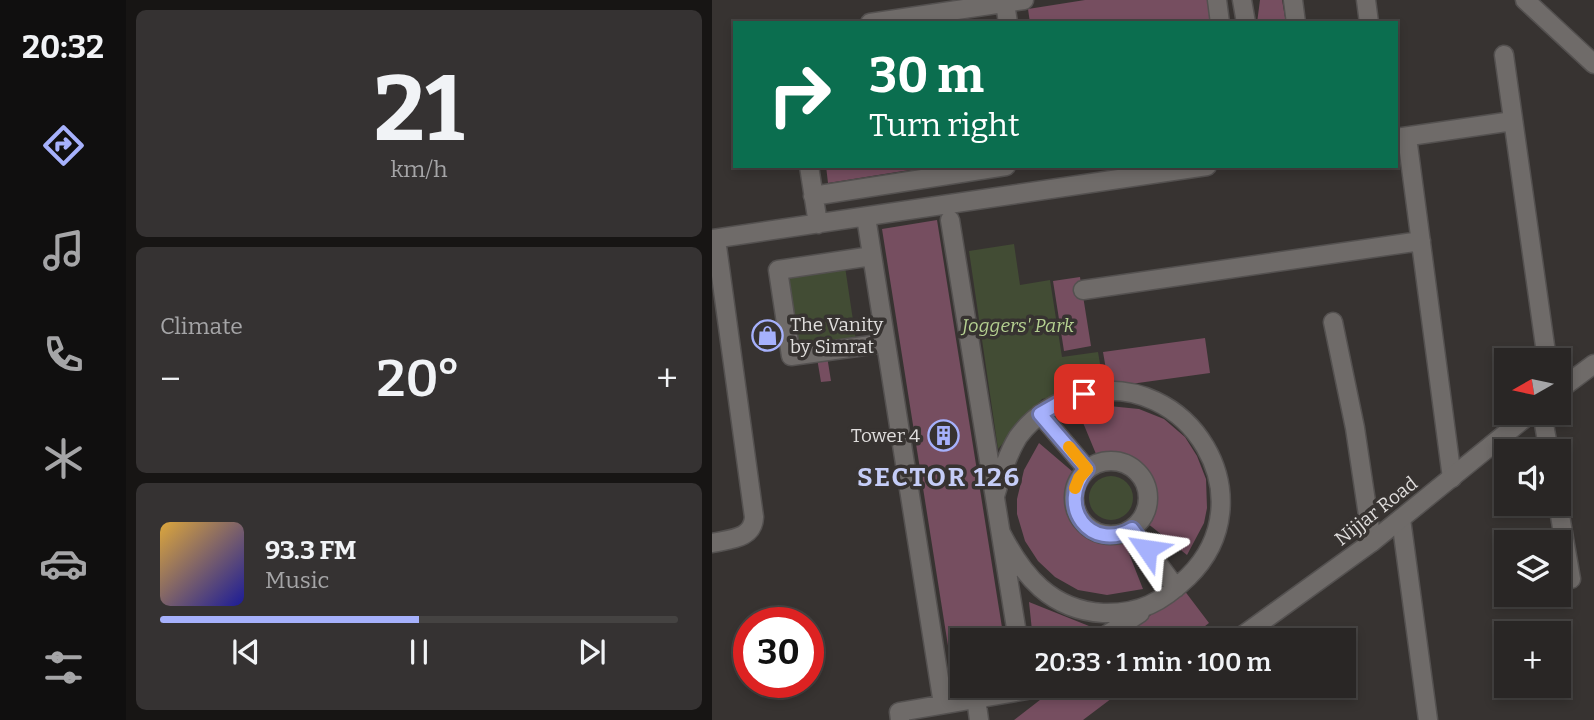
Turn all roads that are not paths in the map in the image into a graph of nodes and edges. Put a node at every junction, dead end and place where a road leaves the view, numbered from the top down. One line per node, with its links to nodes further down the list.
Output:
1 (1024, 0): 7 (street)
2 (1217, 0): 11 (street)
3 (1242, 0): 12 (street)
4 (1293, 0): 13 (street)
5 (1366, 0): 14 (street)
6 (1526, 0): 16 (street)
7 (1005, 3): 8 (street); 10 (street)
8 (966, 16): 9 (street)
9 (897, 21)
10 (1008, 21)
11 (1220, 21)
12 (1246, 21)
13 (1296, 21)
14 (1369, 21)
15 (1504, 55): 17 (street)
16 (1594, 64)
17 (1513, 121): 18 (street); 32 (street)
18 (1402, 137): 27 (street)
19 (809, 168): 22 (street)
20 (993, 168): 22 (street)
21 (1193, 168): 23 (street)
22 (814, 196): 25 (street)
23 (867, 216): 25 (street); 28 (street)
24 (950, 220): 39 (street)
25 (818, 224): 26 (street)
26 (714, 239): 44 (street)
27 (1421, 241): 29 (street); 38 (street)
28 (872, 256): 31 (street); 31 (street)
29 (1083, 290)
30 (1333, 322): 43 (street)
31 (886, 343): 51 (street)
32 (1545, 348)
33 (1594, 364): 34 (street)
34 (1571, 381)
35 (1040, 414): 37 (street); 39 (street); 45 (street)
36 (1516, 425): 38 (street, Nijjar Road)
37 (1087, 469): 41 (street); 41 (street)
38 (1452, 478): 40 (street, Nijjar Road)
39 (995, 496): 42 (street)
40 (1401, 519): 43 (street, Nijjar Road); 54 (street)
41 (1132, 529): 45 (street)
42 (1001, 533): 46 (street); 47 (street)
43 (1372, 542): 49 (street, Nijjar Road)
44 (712, 543)
45 (1176, 588): 46 (street)
46 (1149, 606): 48 (street)
47 (1016, 628)
48 (1117, 628)
49 (1253, 628)
50 (976, 698): 51 (street); 53 (street)
51 (943, 704): 52 (street)
52 (900, 720)
53 (979, 720)
54 (1428, 720)

